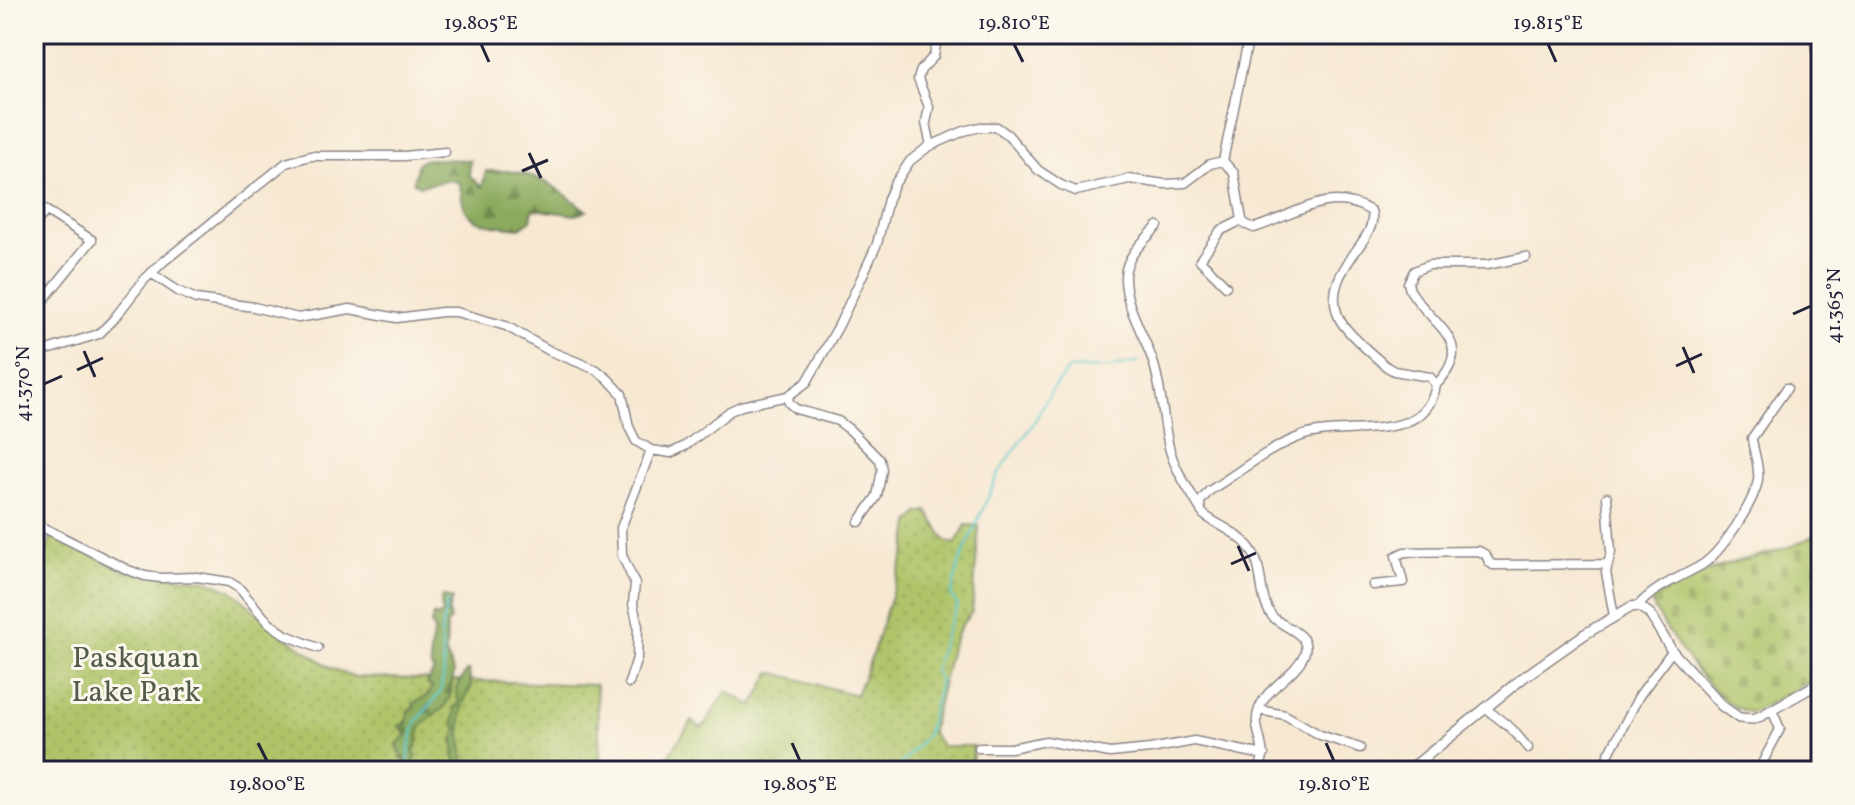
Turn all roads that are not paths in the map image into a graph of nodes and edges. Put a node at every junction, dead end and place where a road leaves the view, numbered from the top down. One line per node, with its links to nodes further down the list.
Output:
1 (938, 34): 5 (street)
2 (1813, 34): 4 (street)
3 (1249, 36): 7 (street)
4 (1821, 73)
5 (931, 146): 7 (street); 20 (street)
6 (445, 152): 14 (street)
7 (1223, 161): 10 (street)
8 (34, 203): 9 (street)
9 (46, 211): 11 (street); 16 (street)
10 (1242, 220): 15 (street); 18 (street)
11 (34, 225)
12 (1158, 226): 23 (street)
13 (1526, 257): 18 (street)
14 (151, 273): 17 (street); 21 (street)
15 (1226, 286)
16 (34, 312)
17 (34, 354)
18 (1436, 385): 23 (street)
19 (1787, 388): 28 (street)
20 (788, 396): 21 (street); 24 (street)
21 (651, 450): 33 (street)
22 (1607, 497): 26 (street)
23 (1199, 507): 35 (street)
24 (859, 522)
25 (34, 523): 30 (street)
26 (1607, 564): 27 (street); 29 (street)
27 (1373, 585)
28 (1638, 606): 29 (street); 31 (street)
29 (1614, 616): 34 (street)
30 (318, 648)
31 (1672, 651): 36 (street); 43 (street)
32 (1821, 682): 36 (street)
33 (629, 683)
34 (1485, 708): 39 (street); 42 (street)
35 (1259, 710): 38 (street); 40 (street)
36 (1772, 710): 44 (street)
37 (979, 748): 40 (street)
38 (1360, 748)
39 (1528, 748)
40 (1264, 755): 41 (street)
41 (1257, 771)
42 (1408, 771)
43 (1600, 771)
44 (1758, 771)

